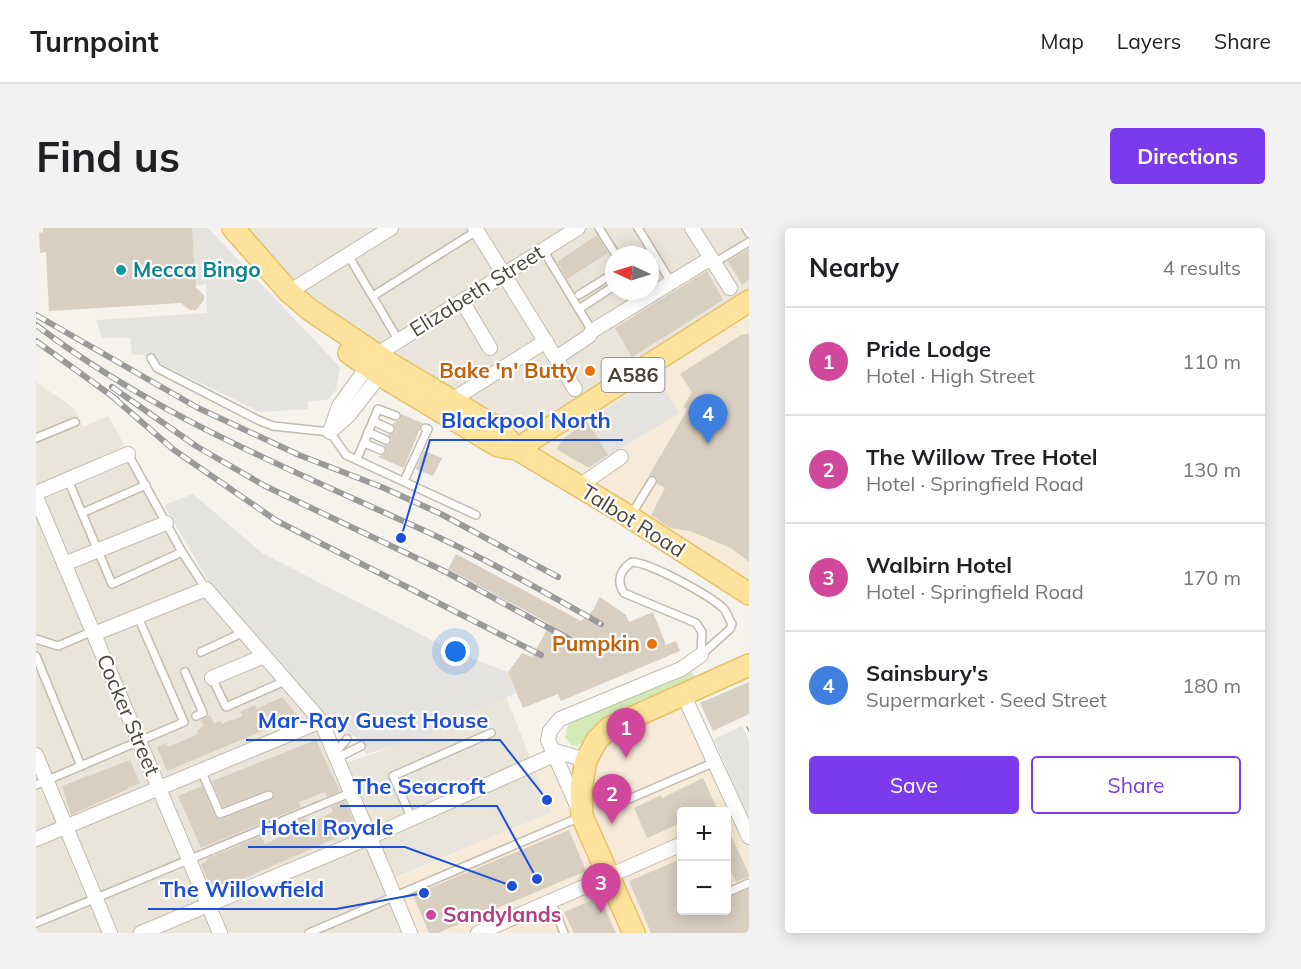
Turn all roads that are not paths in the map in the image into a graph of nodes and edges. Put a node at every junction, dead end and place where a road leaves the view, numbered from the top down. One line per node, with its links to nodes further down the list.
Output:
1 (233, 228): 21 (main road, Talbot Road)
2 (578, 228): 13 (street, Elizabeth Street)
3 (599, 228): 11 (lane)
4 (638, 228): 12 (lane)
5 (692, 228): 15 (street)
6 (746, 228): 9 (lane)
7 (478, 229): 17 (street); 24 (lane)
8 (383, 230): 14 (street)
9 (749, 233)
10 (749, 242): 15 (lane)
11 (610, 246)
12 (646, 246)
13 (543, 250): 17 (street, Elizabeth Street); 27 (lane)
14 (348, 255): 21 (street); 24 (lane)
15 (712, 260): 19 (street); 20 (street)
16 (659, 268): 19 (lane)
17 (504, 274): 25 (street, Elizabeth Street); 30 (street)
18 (605, 279): 23 (lane)
19 (671, 282): 28 (street)
20 (730, 288)
21 (289, 291): 34 (main road, Talbot Road)
22 (605, 292): 27 (lane)
23 (579, 295)
24 (373, 296): 29 (lane)
25 (462, 301): 29 (street, Elizabeth Street); 31 (street)
26 (749, 301): 47 (main road, A586)
27 (579, 309): 28 (lane)
28 (592, 331): 33 (street)
29 (399, 341): 34 (street, Elizabeth Street)
30 (546, 341): 33 (street); 36 (street)
31 (490, 348)
32 (151, 358): 42 (lane)
33 (556, 358): 35 (street)
34 (378, 365): 36 (main road, Talbot Road); 42 (street)
35 (575, 389)
36 (448, 407): 47 (main road, Talbot Road)
37 (396, 416): 38 (lane)
38 (373, 421): 41 (lane); 43 (lane)
39 (75, 422): 44 (lane)
40 (425, 428): 53 (lane)
41 (390, 429)
42 (330, 432): 51 (lane)
43 (368, 432): 45 (lane); 46 (lane)
44 (36, 438)
45 (386, 440)
46 (364, 443): 48 (lane); 51 (lane)
47 (517, 449): 56 (main road, Talbot Road)
48 (381, 450)
49 (128, 454): 52 (street); 55 (lane)
50 (621, 457): 56 (street)
51 (357, 459): 53 (lane)
52 (68, 480): 57 (street); 58 (lane)
53 (404, 481): 59 (lane)
54 (652, 481): 60 (lane)
55 (146, 485): 58 (lane); 61 (lane)
56 (578, 487): 60 (main road, Talbot Road)
57 (36, 495): 64 (street, Cocker Street)
58 (82, 513): 62 (lane)
59 (476, 515)
60 (629, 517): 66 (main road, Talbot Road)
61 (166, 523): 62 (street); 63 (lane)
62 (98, 550): 63 (lane); 64 (street)
63 (182, 552): 65 (lane)
64 (64, 564): 68 (street, Cocker Street)
65 (206, 589): 67 (street); 69 (street)
66 (749, 594)
67 (138, 616): 68 (street); 84 (lane)
68 (93, 632): 70 (lane); 84 (street, Cocker Street)
69 (244, 633): 71 (lane); 74 (street)
70 (36, 639)
71 (201, 652)
72 (701, 655): 72 (lane); 86 (street)
73 (36, 656): 91 (lane)
74 (264, 656): 77 (street); 78 (street)
75 (749, 665): 79 (main road)
76 (185, 672): 80 (lane)
77 (212, 678): 78 (lane)
78 (285, 681): 81 (street)
79 (683, 694): 89 (main road); 90 (street)
80 (196, 716)
81 (321, 721): 88 (street); 92 (street)
82 (491, 733): 99 (lane)
83 (347, 739): 88 (lane)
84 (139, 742): 91 (lane); 95 (street, Cocker Street)
85 (362, 746): 88 (lane)
86 (551, 747): 89 (street); 98 (street); 99 (street)
87 (36, 755): 93 (street)
88 (336, 756): 96 (street)
89 (586, 760): 98 (main road)
90 (715, 762): 94 (lane); 100 (street)
91 (81, 766): 93 (lane)
92 (201, 770): 95 (street); 97 (lane)
93 (41, 783): 102 (street)
94 (614, 786)
95 (158, 787): 102 (street); 107 (street, Cocker Street)
96 (350, 793): 104 (street); 107 (lane)
97 (269, 795)
98 (582, 816): 108 (main road); 111 (lane)
99 (412, 819): 104 (street)
100 (741, 819): 101 (street); 103 (street)
101 (731, 823)
102 (65, 827): 105 (street); 112 (street)
103 (749, 837)
104 (368, 838): 111 (street); 114 (street)
105 (36, 839)
106 (677, 846): 108 (street)
107 (188, 859): 112 (lane); 114 (street, Cocker Street)
108 (607, 876): 113 (street); 123 (main road)
109 (749, 883): 110 (lane)
110 (731, 891)
111 (394, 897): 119 (lane); 120 (street)
112 (95, 899): 115 (lane); 116 (street)
113 (551, 900): 121 (street); 122 (lane)
114 (208, 905): 117 (street); 118 (street, Cocker Street)
115 (36, 923)
116 (110, 933)
117 (141, 933)
118 (220, 933)
119 (309, 933)
120 (410, 933)
121 (477, 933)
122 (564, 933)
123 (634, 933)

